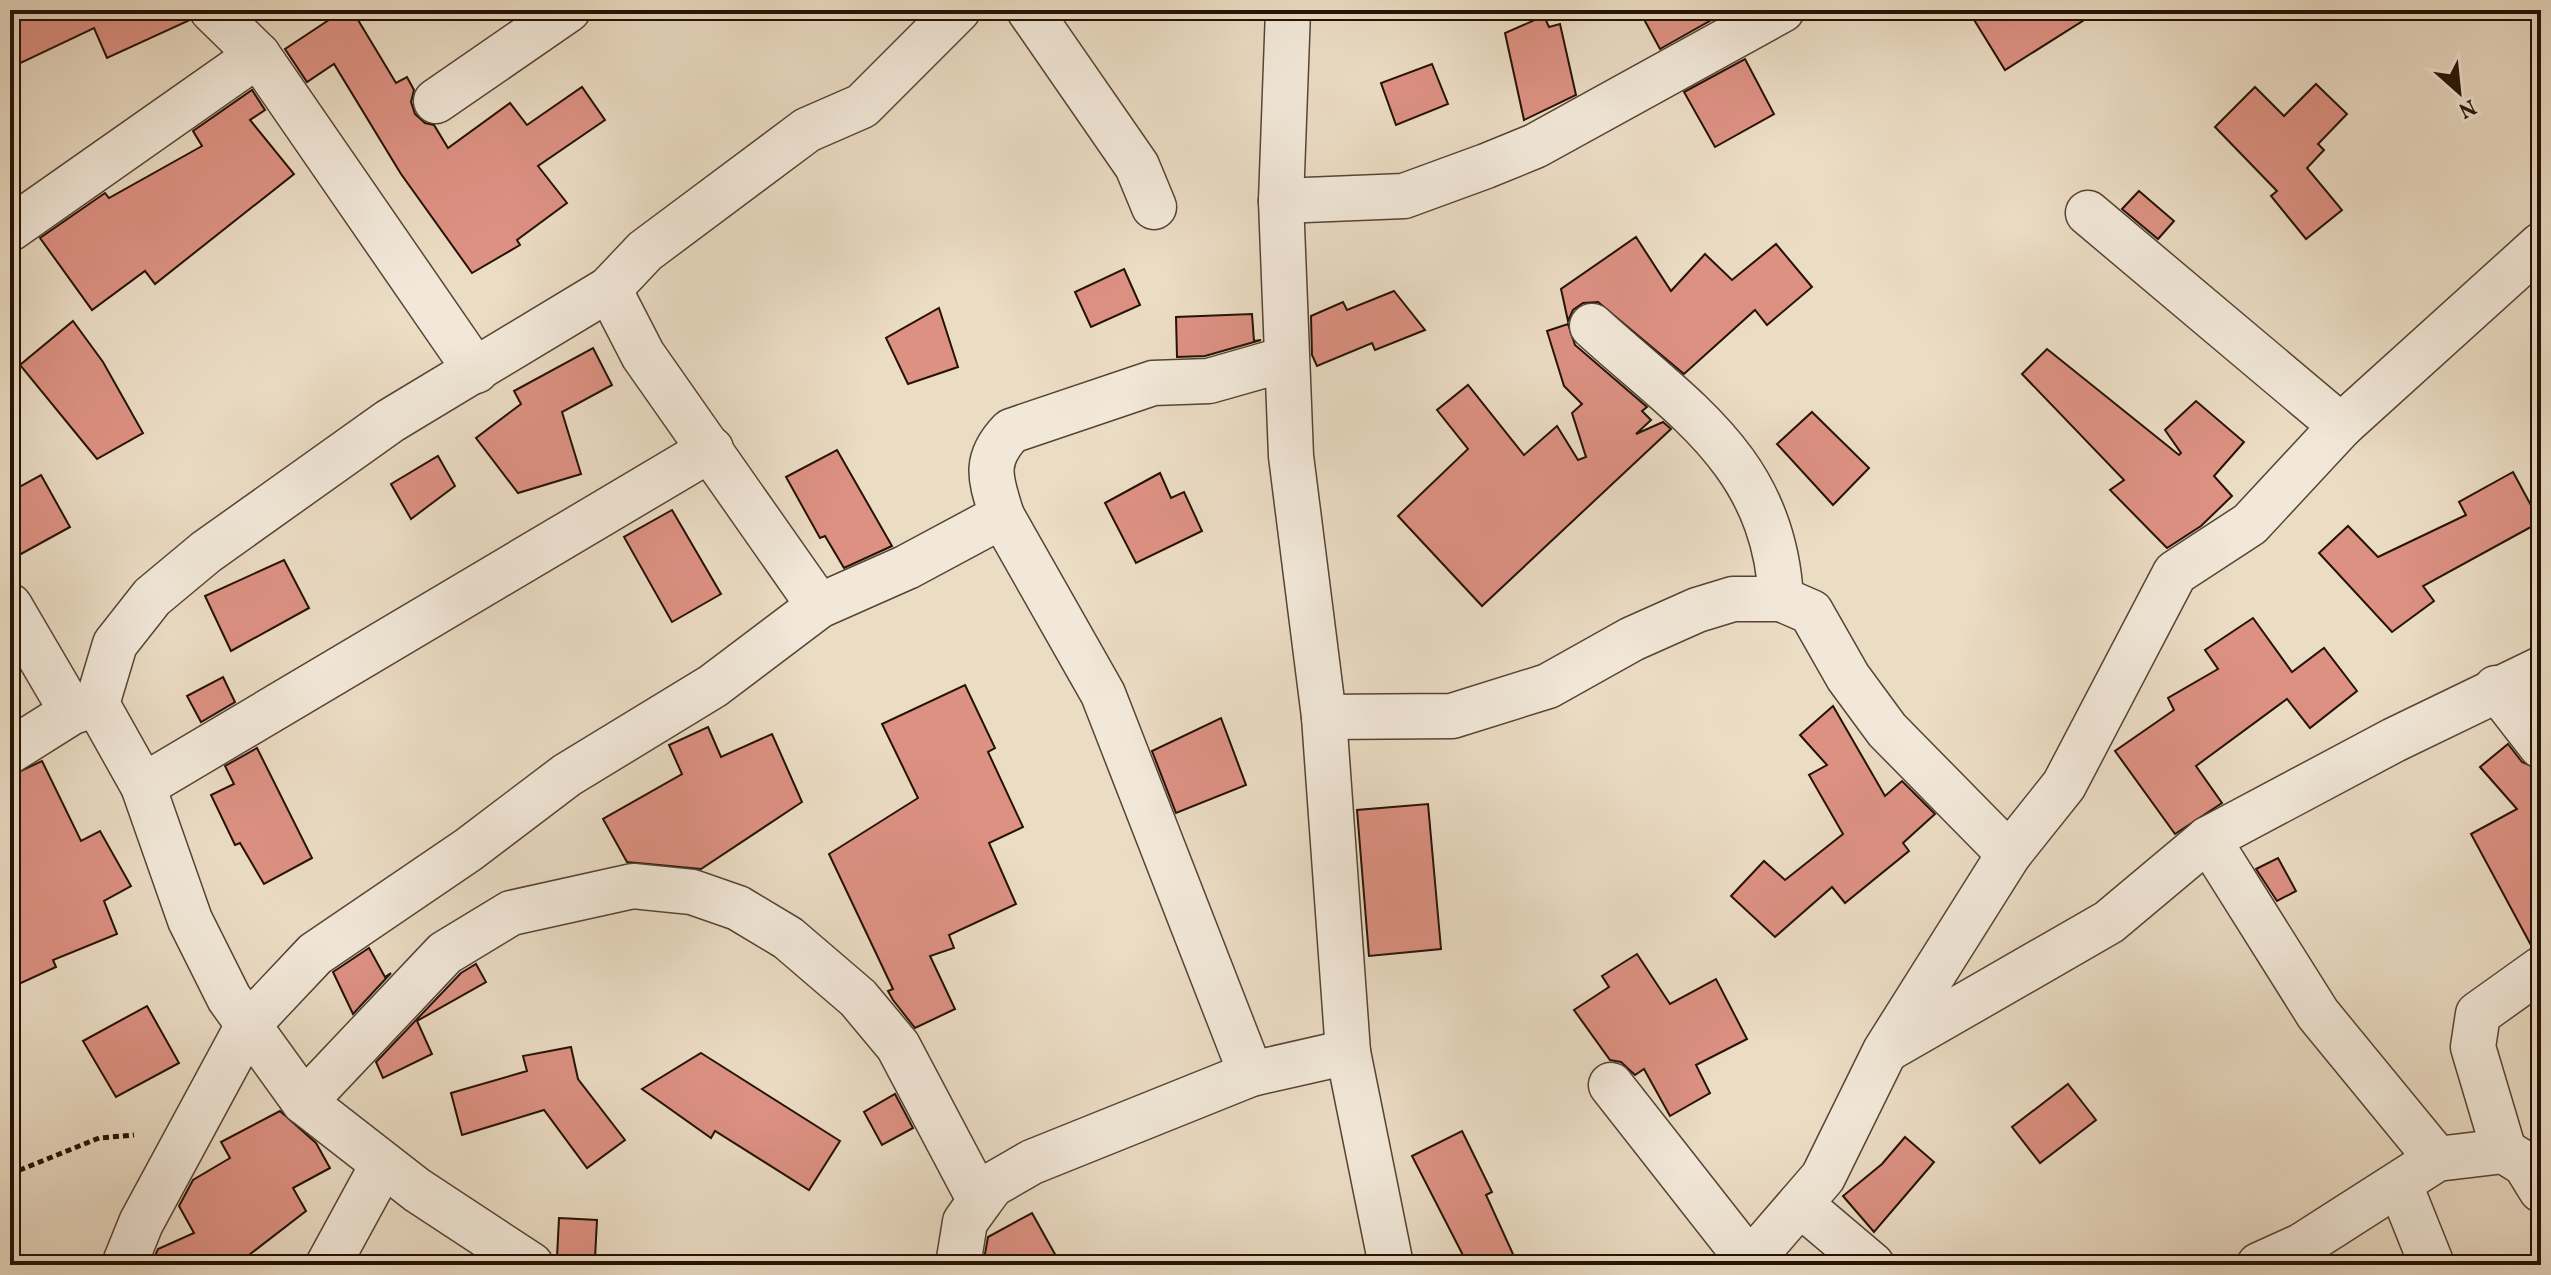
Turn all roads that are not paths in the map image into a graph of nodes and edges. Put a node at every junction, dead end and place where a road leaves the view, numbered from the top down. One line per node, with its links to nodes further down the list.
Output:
1 (212, 10): 7 (street)
2 (568, 10): 8 (street)
3 (958, 10): 14 (street)
4 (1029, 10): 10 (street)
5 (1288, 10): 9 (street)
6 (1782, 10): 9 (street)
7 (258, 55): 12 (street); 17 (street)
8 (436, 101)
9 (1281, 201): 16 (street)
10 (1154, 207)
11 (2088, 213): 18 (street)
12 (10, 229)
13 (2541, 245): 18 (street)
14 (609, 289): 17 (street); 19 (street)
15 (1592, 326): 21 (street)
16 (1286, 359): 20 (street); 27 (street)
17 (476, 371): 26 (street)
18 (2341, 426): 32 (street)
19 (711, 449): 23 (street); 30 (street)
20 (1002, 516): 23 (street); 37 (street)
21 (1781, 599): 27 (street); 32 (street)
22 (10, 606): 26 (street)
23 (819, 606): 34 (street)
24 (2541, 669): 25 (street)
25 (2496, 688): 28 (street); 31 (street)
26 (85, 708): 29 (street); 30 (street)
27 (1324, 717): 36 (street)
28 (2541, 746)
29 (10, 751)
30 (143, 786): 34 (street)
31 (2208, 839): 35 (street); 41 (street)
32 (2009, 854): 35 (street)
33 (2541, 969): 40 (street)
34 (248, 1025): 39 (street); 50 (street)
35 (1885, 1051): 46 (street)
36 (1348, 1052): 37 (street); 53 (street)
37 (1251, 1074): 45 (street)
38 (1611, 1085): 48 (street)
39 (304, 1102): 42 (street); 45 (street)
40 (2504, 1151): 41 (street); 44 (street)
41 (2437, 1159): 43 (street)
42 (383, 1164): 51 (street); 52 (street)
43 (2400, 1185): 47 (street); 56 (street)
44 (2541, 1190)
45 (980, 1201): 49 (street)
46 (1800, 1204): 48 (street); 54 (street)
47 (2305, 1255): 55 (street)
48 (1748, 1263)
49 (956, 1264)
50 (124, 1265)
51 (328, 1265)
52 (531, 1265)
53 (1391, 1265)
54 (1872, 1265)
55 (2259, 1265)
56 (2432, 1265)

